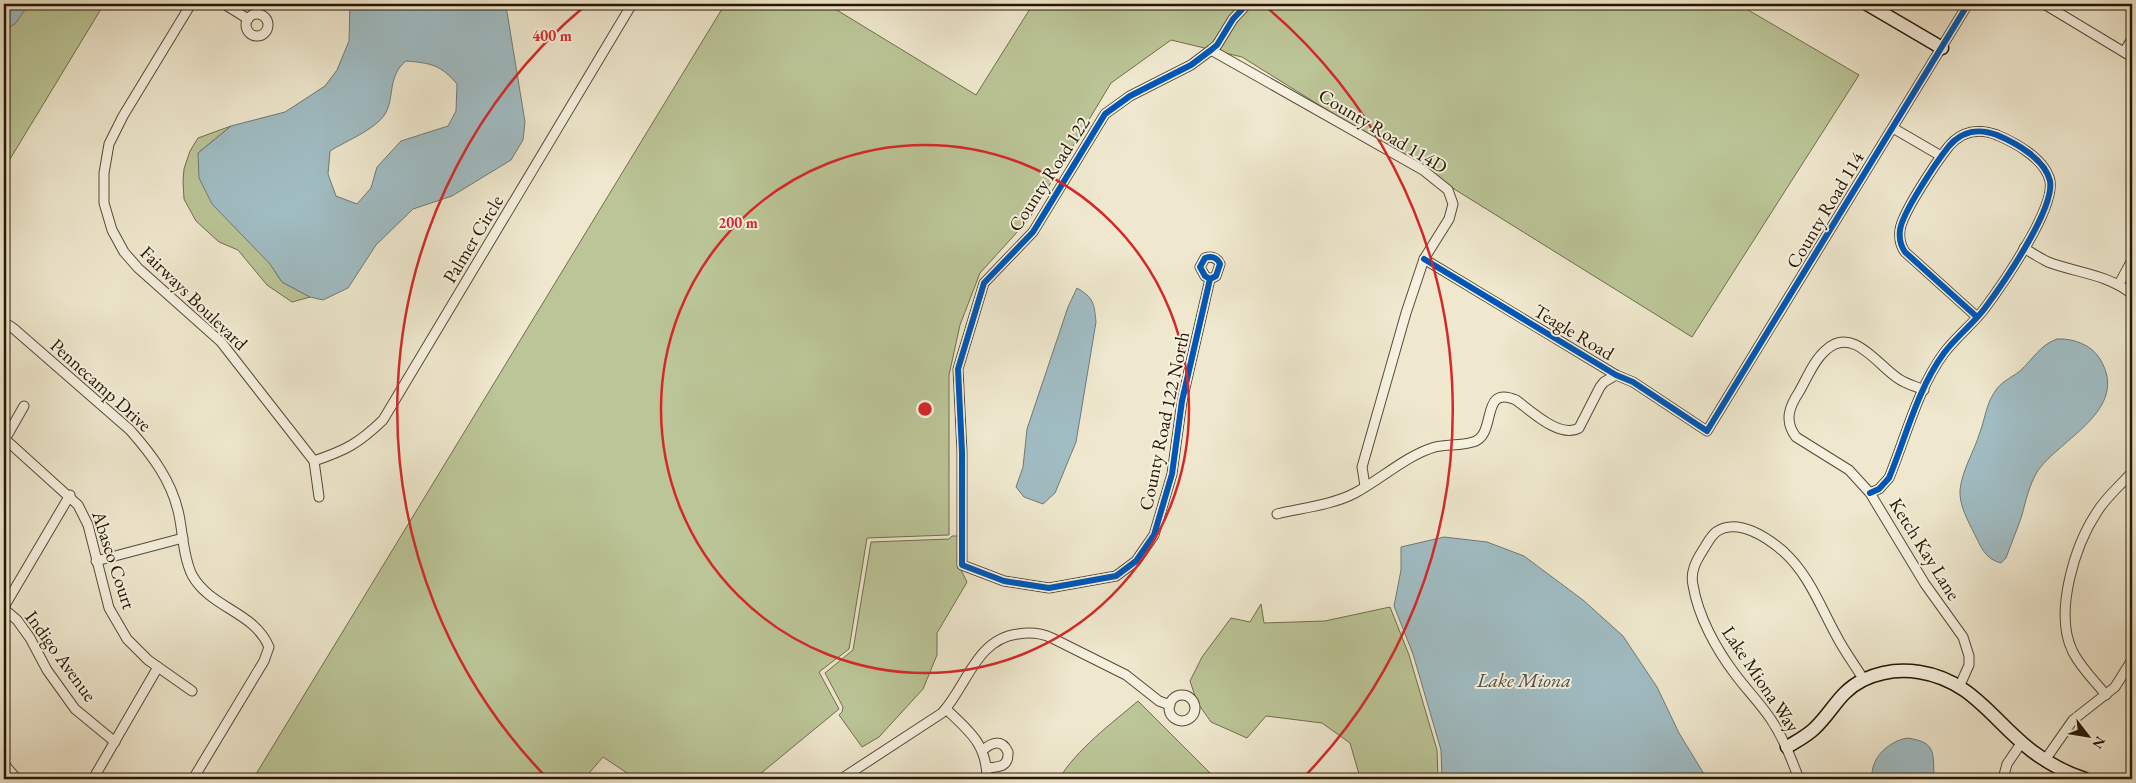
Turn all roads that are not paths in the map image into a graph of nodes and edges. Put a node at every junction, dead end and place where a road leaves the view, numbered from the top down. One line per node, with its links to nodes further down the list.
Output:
1 (191, 4): 28 (street, Fairways Boulevard)
2 (224, 4): 8 (street)
3 (632, 4): 28 (street, Palmer Circle)
4 (1247, 4): 11 (street, County Road 122)
5 (1867, 4): 10 (street)
6 (1968, 4): 10 (street, County Road 114)
7 (2044, 4): 12 (street)
8 (248, 19)
9 (2132, 39): 12 (street)
10 (1942, 48): 13 (street, County Road 114)
11 (1211, 50): 16 (street, County Road 114D); 37 (street, County Road 122)
12 (2128, 55)
13 (1893, 128): 14 (street); 26 (street, County Road 114)
14 (1941, 156): 15 (street); 21 (street)
15 (2024, 248): 19 (street); 21 (street)
16 (1424, 259): 23 (street, Teagle Road); 30 (street, County Road 114D)
17 (2132, 260): 19 (street)
18 (1210, 279): 37 (street, County Road 122 North)
19 (2119, 284): 20 (street)
20 (2132, 294)
21 (1977, 317): 24 (street)
22 (4, 322): 35 (street, Pennecamp Drive)
23 (1616, 376): 26 (street, Teagle Road); 30 (street)
24 (1924, 390): 31 (street); 31 (street, Ketch Kay Lane)
25 (24, 406): 27 (street)
26 (1707, 431)
27 (4, 440): 32 (street, Abasco Court)
28 (314, 461): 33 (street)
29 (2132, 472): 44 (street)
30 (1365, 486): 34 (street)
31 (1870, 493): 42 (street, Ketch Kay Lane)
32 (70, 495): 36 (street, Abasco Court); 38 (street)
33 (319, 497)
34 (1277, 514)
35 (183, 538): 36 (street); 56 (street, Pennecamp Drive)
36 (96, 561): 40 (street, Abasco Court)
37 (962, 565)
38 (4, 608): 47 (street, Indigo Avenue)
39 (2132, 660): 44 (street)
40 (158, 668): 43 (street, Abasco Court); 47 (street)
41 (1864, 680): 42 (street); 49 (street); 49 (street, Lake Miona Way)
42 (1960, 685): 48 (street)
43 (192, 691)
44 (2106, 696): 51 (street)
45 (1170, 705): 46 (street)
46 (946, 709): 50 (street); 57 (street)
47 (115, 742): 55 (street)
48 (2022, 742): 51 (street); 60 (street)
49 (1787, 747): 59 (street, Lake Miona Way)
50 (983, 750): 53 (street); 53 (street)
51 (2045, 760): 61 (street)
52 (4, 764): 54 (street)
53 (987, 768): 58 (street)
54 (17, 779)
55 (93, 779)
56 (193, 779)
57 (842, 779)
58 (987, 779)
59 (1799, 779)
60 (2003, 779)
61 (2085, 779)

